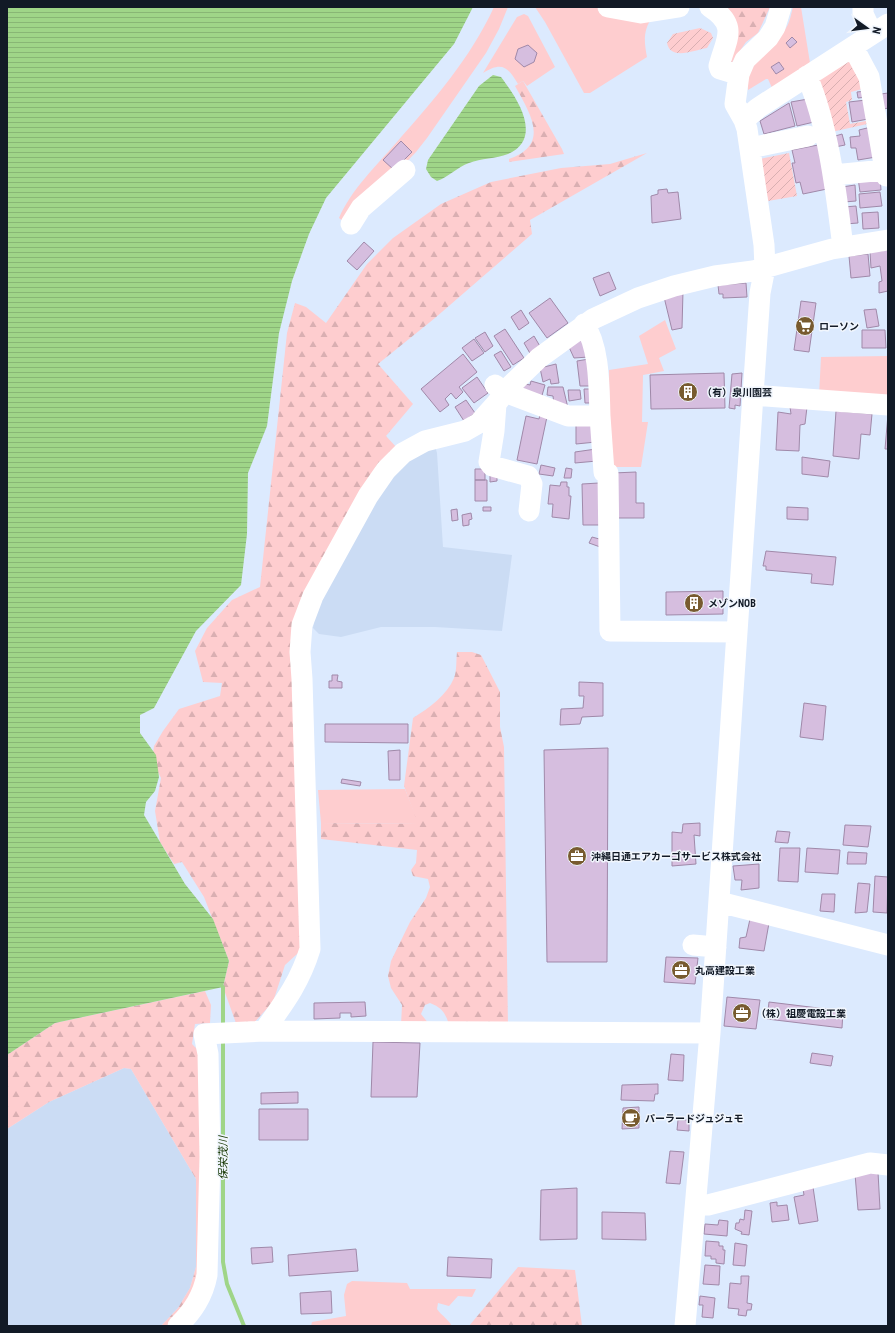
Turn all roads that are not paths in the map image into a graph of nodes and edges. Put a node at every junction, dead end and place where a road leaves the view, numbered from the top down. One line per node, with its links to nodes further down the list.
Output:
1 (608, 7): 2 (street)
2 (679, 7)
3 (710, 7): 8 (street)
4 (781, 7): 10 (street)
5 (863, 7): 6 (street)
6 (880, 28): 7 (street)
7 (853, 47): 9 (street); 15 (street)
8 (730, 72)
9 (807, 76): 10 (street); 14 (street)
10 (744, 120): 12 (street)
11 (808, 136): 12 (street)
12 (750, 148): 19 (street)
13 (404, 170): 16 (street)
14 (833, 175): 15 (street); 18 (street)
15 (887, 179)
16 (351, 224)
17 (888, 240): 18 (street)
18 (843, 247): 19 (street)
19 (765, 268): 20 (street); 22 (street)
20 (584, 324): 21 (street); 24 (street)
21 (498, 393): 24 (street); 25 (street); 31 (street)
22 (753, 395): 23 (street); 26 (street)
23 (888, 405)
24 (600, 416): 26 (street)
25 (529, 511)
26 (737, 632): 27 (street)
27 (719, 902): 28 (street); 30 (street)
28 (888, 945)
29 (693, 946): 30 (street)
30 (716, 947): 32 (street)
31 (264, 1031): 32 (street); 35 (street)
32 (710, 1033): 34 (street)
33 (888, 1165): 34 (street)
34 (696, 1205): 36 (street)
35 (178, 1326)
36 (685, 1326)

